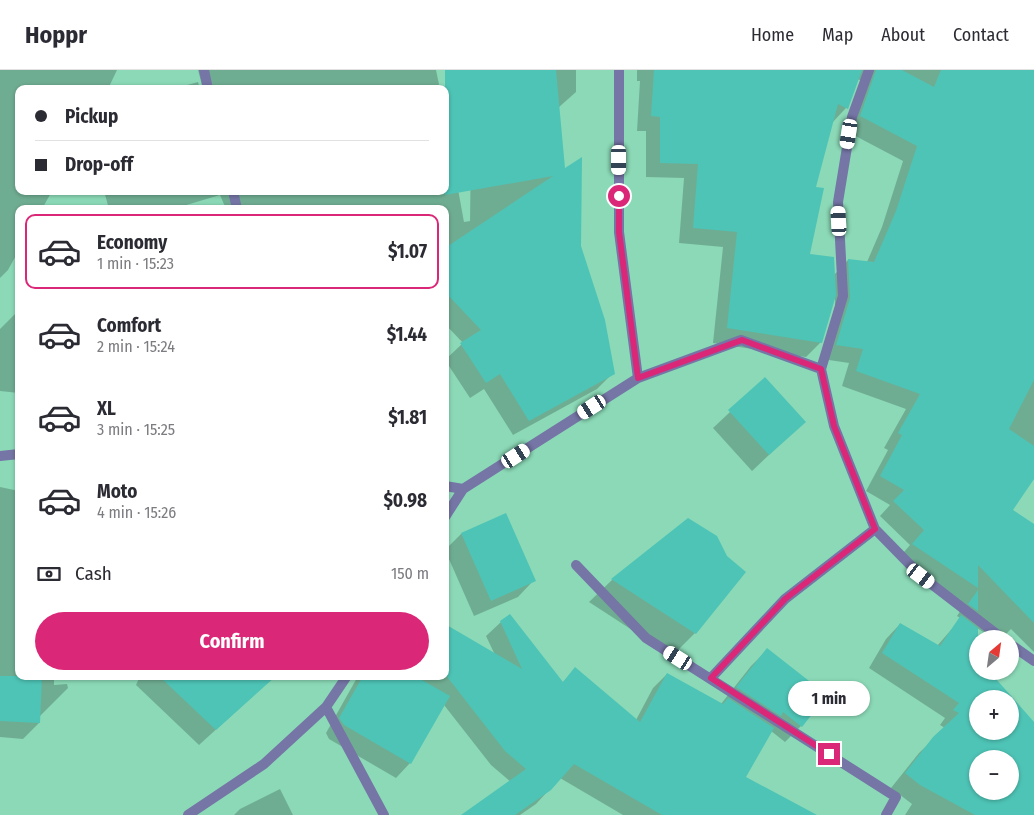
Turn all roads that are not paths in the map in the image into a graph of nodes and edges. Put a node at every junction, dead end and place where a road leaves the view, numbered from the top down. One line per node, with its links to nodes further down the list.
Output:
1 (204, 70): 4 (street)
2 (619, 70): 6 (street)
3 (868, 70): 5 (street)
4 (207, 85)
5 (821, 369): 6 (street); 12 (street)
6 (638, 378): 10 (street)
7 (15, 454): 8 (street)
8 (0, 456)
9 (449, 487): 10 (street)
10 (463, 489): 11 (street)
11 (449, 511)
12 (875, 529): 14 (street); 17 (street)
13 (576, 565): 17 (street)
14 (991, 630)
15 (1019, 650): 16 (street)
16 (1034, 661)
17 (711, 678): 22 (street)
18 (344, 680): 19 (street)
19 (326, 707): 20 (street); 21 (street)
20 (193, 814)
21 (384, 815)
22 (886, 815)

